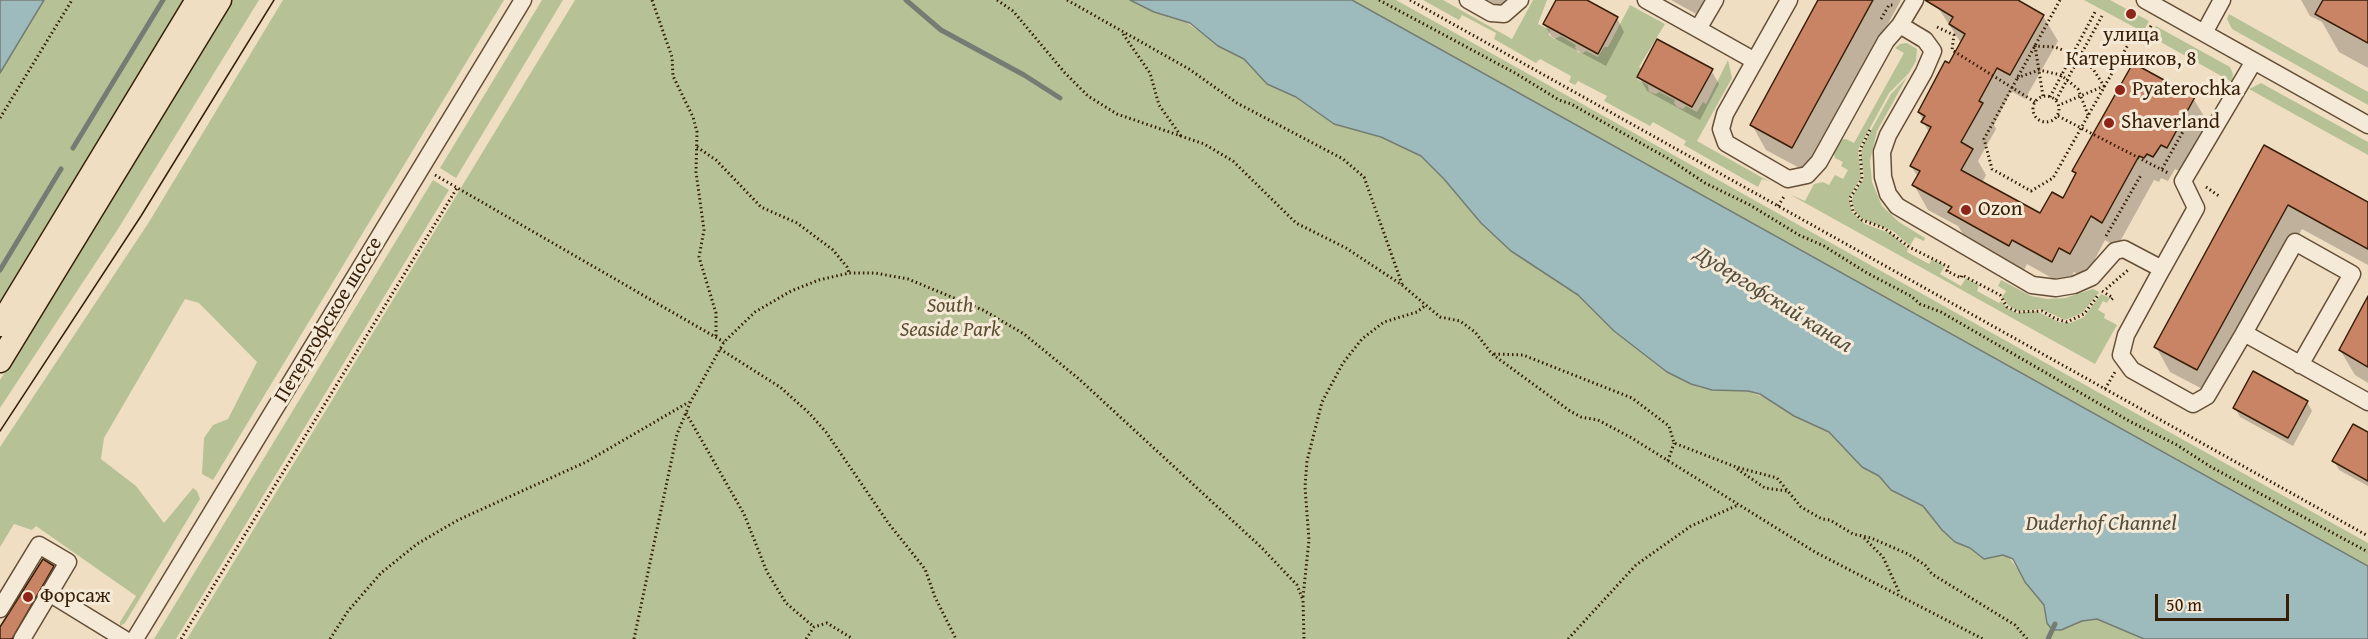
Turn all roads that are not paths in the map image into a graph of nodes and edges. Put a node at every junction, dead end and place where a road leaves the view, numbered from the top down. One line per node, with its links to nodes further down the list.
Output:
1 (197, 0): 18 (main road)
2 (220, 0): 20 (main road)
3 (523, 0): 27 (street, Петергофское шоссе)
4 (1468, 0): 5 (street)
5 (1520, 0)
6 (1646, 0): 12 (street)
7 (1715, 0): 12 (street)
8 (1789, 0): 14 (street)
9 (2145, 0): 13 (street)
10 (2222, 0): 13 (street)
11 (1908, 12): 14 (street); 17 (street)
12 (1698, 29): 14 (street)
13 (2204, 33): 15 (street)
14 (1755, 61)
15 (2254, 61): 16 (street); 17 (street)
16 (2368, 125)
17 (2162, 269): 19 (street)
18 (0, 325)
19 (2244, 333): 21 (street); 21 (street)
20 (0, 361)
21 (2300, 365): 22 (street)
22 (2368, 402)
23 (49, 593): 24 (street); 25 (street); 26 (street)
24 (0, 609)
25 (22, 639)
26 (124, 639)
27 (135, 639)

